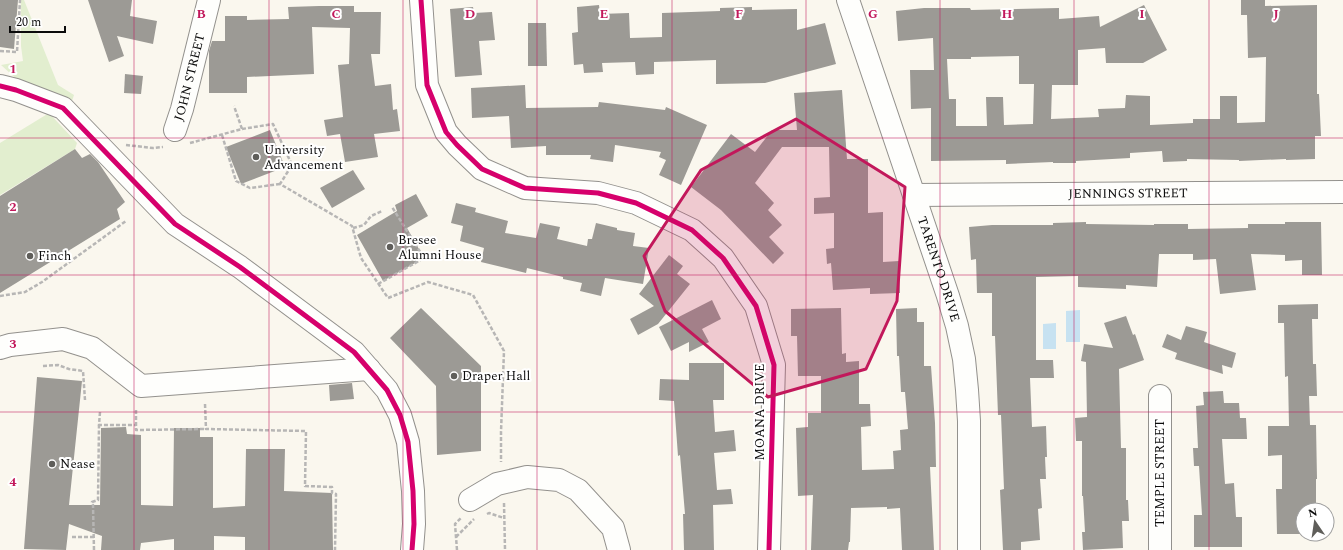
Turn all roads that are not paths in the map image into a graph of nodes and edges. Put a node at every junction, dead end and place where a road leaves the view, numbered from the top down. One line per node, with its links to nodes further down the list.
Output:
1 (209, 0): 5 (street, JOHN STREET)
2 (421, 0): 14 (street, MOANA DRIVE)
3 (848, 0): 7 (street, TARENTO DRIVE)
4 (0, 86): 9 (street)
5 (175, 130)
6 (1343, 192): 7 (street, JENNINGS STREET)
7 (914, 195): 15 (street, TARENTO DRIVE)
8 (0, 348): 9 (street)
9 (369, 369): 12 (street)
10 (1160, 396): 16 (street, TEMPLE STREET)
11 (474, 512): 13 (street)
12 (412, 550)
13 (619, 550)
14 (769, 550)
15 (969, 550)
16 (1160, 550)

